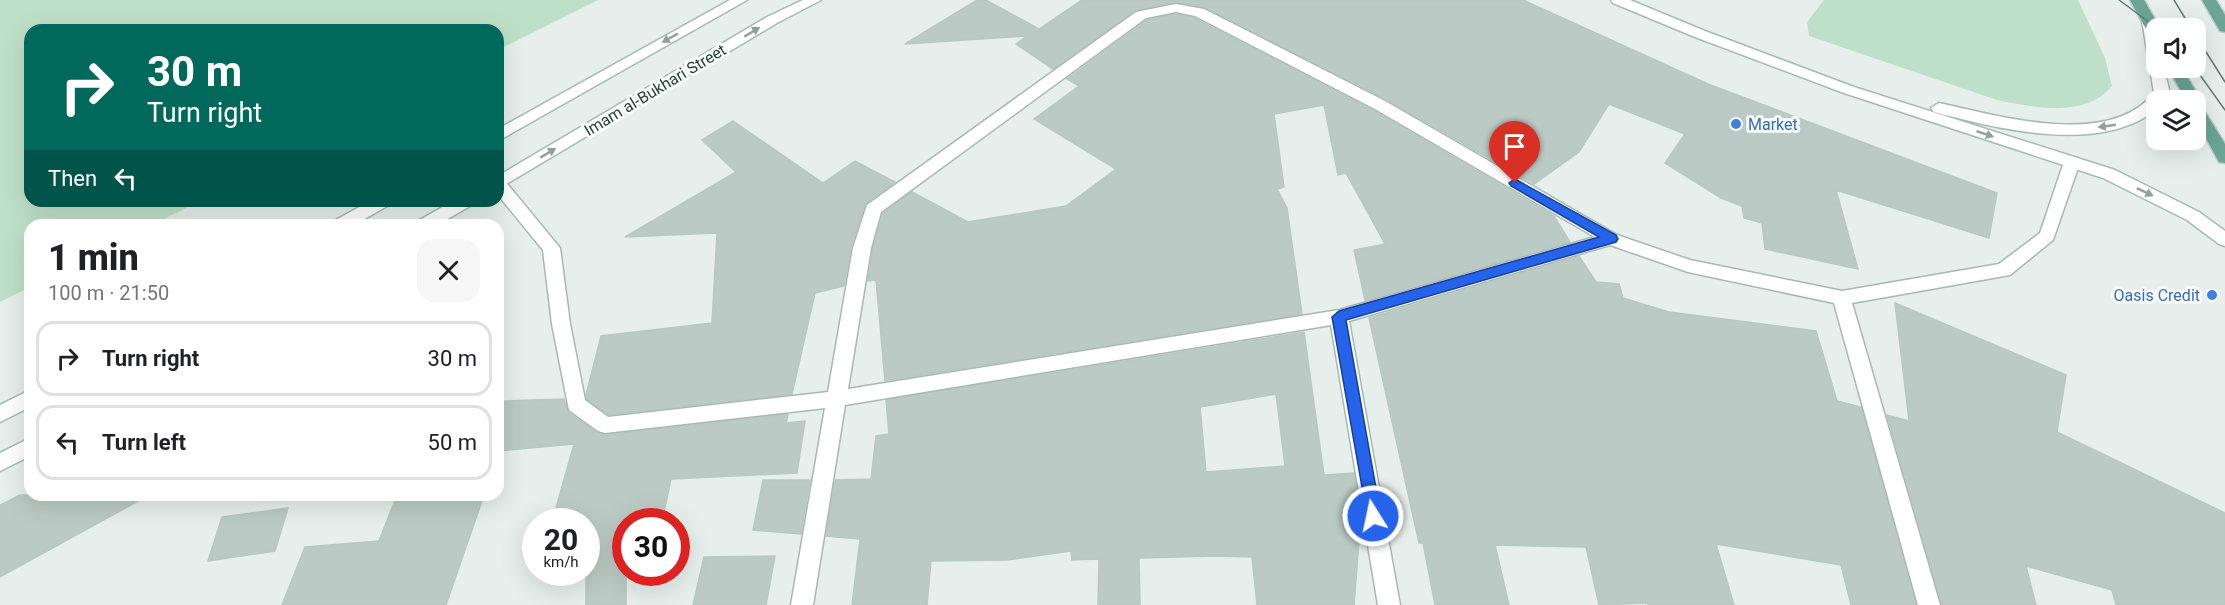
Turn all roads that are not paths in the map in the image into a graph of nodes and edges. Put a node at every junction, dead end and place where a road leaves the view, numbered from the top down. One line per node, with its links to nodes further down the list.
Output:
1 (740, 0): 11 (street, one-way to 11)
2 (813, 0): 14 (street, Imam al-Bukhari Street, one-way to 2)
3 (1618, 0): 8 (street)
4 (2137, 0): 6 (main road)
5 (2209, 0): 7 (main road)
6 (2147, 18)
7 (2225, 28)
8 (1849, 90): 9 (street, one-way to 8); 13 (street, one-way to 13)
9 (2146, 113)
10 (2206, 124): 12 (main road)
11 (504, 133)
12 (2225, 158)
13 (2072, 162): 21 (street, one-way to 21); 22 (street)
14 (504, 180)
15 (504, 191): 24 (street)
16 (372, 207): 18 (street)
17 (456, 207): 19 (street)
18 (351, 219)
19 (434, 219)
20 (1611, 239): 22 (street); 23 (street); 24 (street)
21 (2225, 240)
22 (1842, 298): 31 (street)
23 (1339, 317): 24 (street); 30 (street)
24 (837, 399): 29 (street)
25 (24, 401): 26 (street)
26 (0, 414)
27 (24, 449): 28 (street)
28 (0, 463)
29 (802, 605)
30 (1389, 605)
31 (1929, 605)

